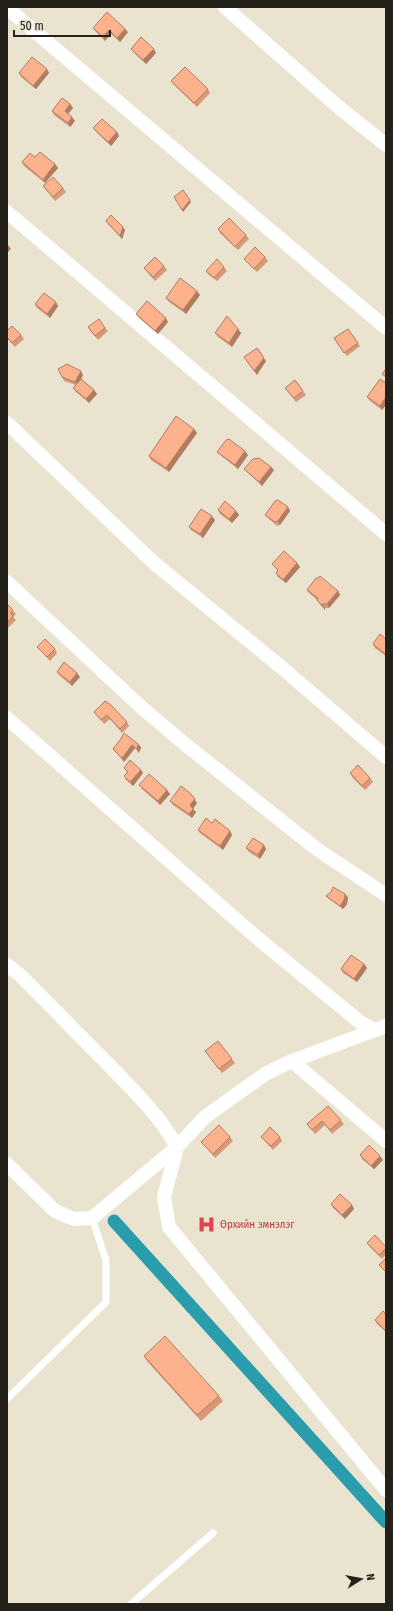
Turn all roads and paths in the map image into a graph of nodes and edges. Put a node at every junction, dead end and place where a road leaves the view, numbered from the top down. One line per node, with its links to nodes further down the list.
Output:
1 (225, 7): 3 (street)
2 (7, 8): 5 (street)
3 (386, 145)
4 (7, 212): 7 (street)
5 (386, 328)
6 (7, 423): 10 (street)
7 (386, 534)
8 (7, 582): 11 (street)
9 (7, 718): 13 (street)
10 (386, 757)
11 (386, 895)
12 (7, 965): 16 (street)
13 (381, 1028): 14 (street)
14 (292, 1061): 15 (street); 16 (street)
15 (386, 1141)
16 (177, 1147): 18 (street); 20 (street)
17 (7, 1164): 18 (street)
18 (92, 1218): 19 (lane)
19 (7, 1399)
20 (386, 1490)
21 (213, 1533): 22 (lane)
22 (131, 1604)

